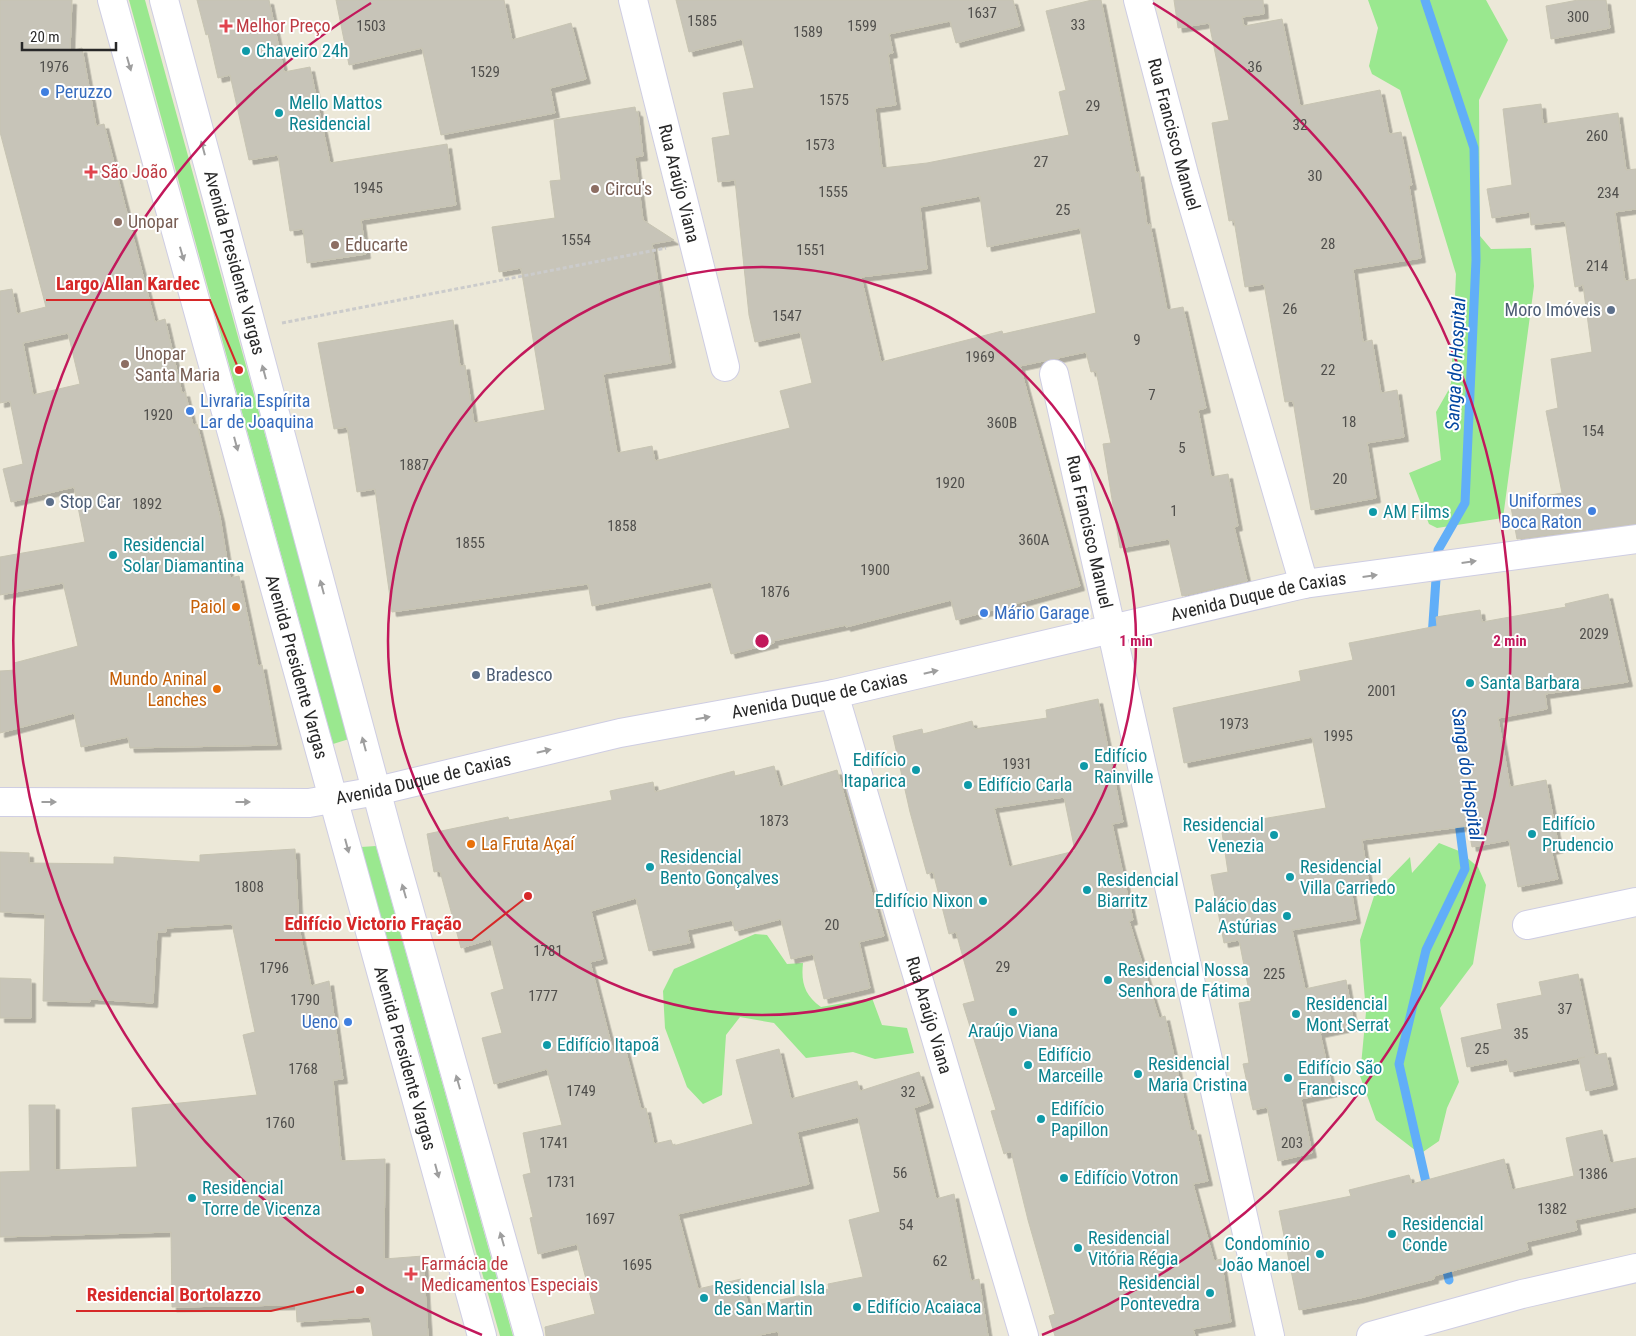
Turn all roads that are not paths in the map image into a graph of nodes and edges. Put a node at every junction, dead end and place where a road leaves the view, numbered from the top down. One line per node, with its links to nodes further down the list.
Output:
1 (112, 0): 12 (street, Avenida Presidente Vargas, one-way to 12)
2 (164, 0): 11 (street, Avenida Presidente Vargas, one-way to 2)
3 (633, 0): 5 (street, Rua Araújo Viana)
4 (1138, 0): 8 (street, Rua Francisco Manuel)
5 (725, 367)
6 (1054, 374): 9 (street, Rua Francisco Manuel)
7 (1636, 539): 8 (street, Avenida Duque de Caxias, one-way to 7)
8 (1304, 584): 9 (street, Avenida Duque de Caxias)
9 (1111, 630): 10 (street, Avenida Duque de Caxias, one-way to 9); 20 (street, Rua Francisco Manuel)
10 (834, 694): 11 (street, Avenida Duque de Caxias, one-way to 10); 19 (street, Rua Araújo Viana)
11 (377, 791): 12 (street, Avenida Duque de Caxias); 18 (street, Avenida Presidente Vargas, one-way to 11)
12 (334, 799): 13 (street, Avenida Duque de Caxias, one-way to 12); 17 (street, Avenida Presidente Vargas, one-way to 17)
13 (0, 802)
14 (1636, 902): 15 (street)
15 (1528, 925)
16 (1636, 1268): 21 (street)
17 (482, 1336)
18 (529, 1336)
19 (1024, 1336)
20 (1270, 1336)
21 (1371, 1336)

